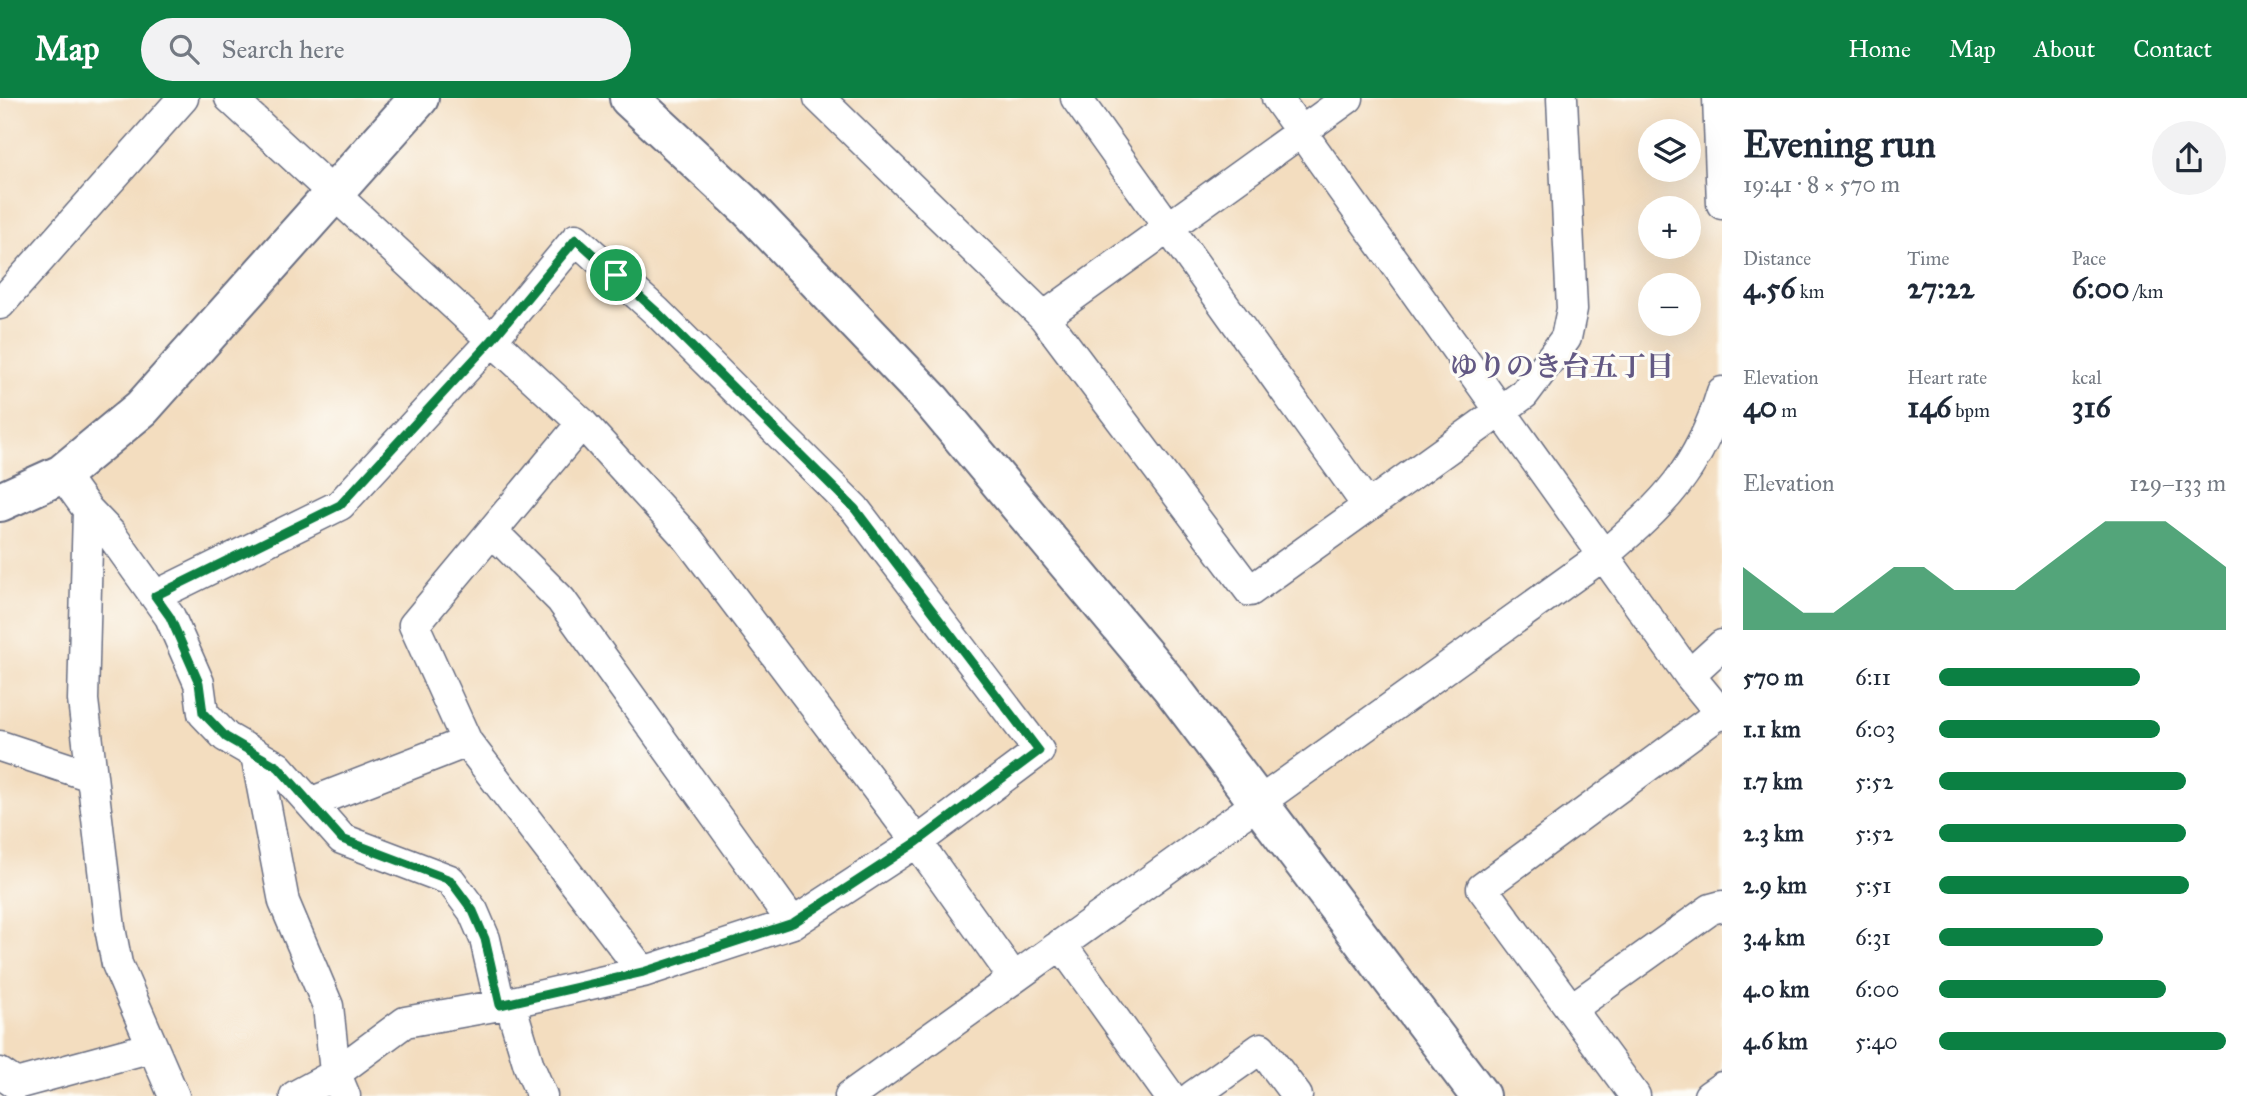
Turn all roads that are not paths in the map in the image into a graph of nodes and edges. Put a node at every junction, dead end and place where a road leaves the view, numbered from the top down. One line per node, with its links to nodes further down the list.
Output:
1 (183, 98): 15 (street)
2 (230, 98): 12 (street)
3 (419, 98): 12 (street)
4 (629, 98): 35 (street)
5 (818, 98): 16 (street)
6 (1076, 98): 14 (street)
7 (1277, 98): 11 (street)
8 (1348, 98): 11 (street)
9 (1562, 98): 19 (street)
10 (1719, 100): 13 (street)
11 (1301, 132): 14 (street); 19 (street)
12 (334, 194): 17 (street); 21 (street)
13 (1722, 204)
14 (1168, 228): 16 (street); 23 (street)
15 (0, 304)
16 (1044, 317): 23 (street)
17 (492, 340): 20 (street); 27 (street); 37 (street)
18 (1722, 392): 26 (street)
19 (1502, 411): 23 (street); 26 (street)
20 (582, 424): 25 (street); 37 (street)
21 (62, 474): 22 (street); 24 (street)
22 (0, 502)
23 (1367, 505)
24 (88, 510): 27 (street); 34 (street)
25 (492, 531): 31 (street); 39 (street)
26 (1605, 554): 29 (street); 35 (street)
27 (155, 596): 33 (street)
28 (1722, 645): 29 (street)
29 (1689, 675): 30 (street)
30 (1721, 714): 44 (street)
31 (467, 742): 36 (street); 41 (street)
32 (0, 746): 34 (street)
33 (256, 755): 36 (street); 47 (street)
34 (91, 776): 45 (street)
35 (1261, 802): 40 (street); 56 (street)
36 (310, 803): 43 (street)
37 (917, 842): 39 (street); 42 (street)
38 (1722, 906): 44 (street)
39 (793, 923): 41 (street)
40 (1061, 944): 42 (street); 53 (street)
41 (643, 972): 43 (street)
42 (1014, 978): 52 (street)
43 (505, 1004): 47 (street); 51 (street)
44 (1571, 1009): 57 (street)
45 (152, 1047): 46 (street); 49 (street)
46 (0, 1073)
47 (340, 1084): 50 (street)
48 (1722, 1087): 58 (street)
49 (174, 1096)
50 (295, 1096)
51 (542, 1096)
52 (850, 1096)
53 (1170, 1096)
54 (1193, 1096): 55 (street)
55 (1297, 1096)
56 (1480, 1096)
57 (1635, 1096)
58 (1709, 1096)

